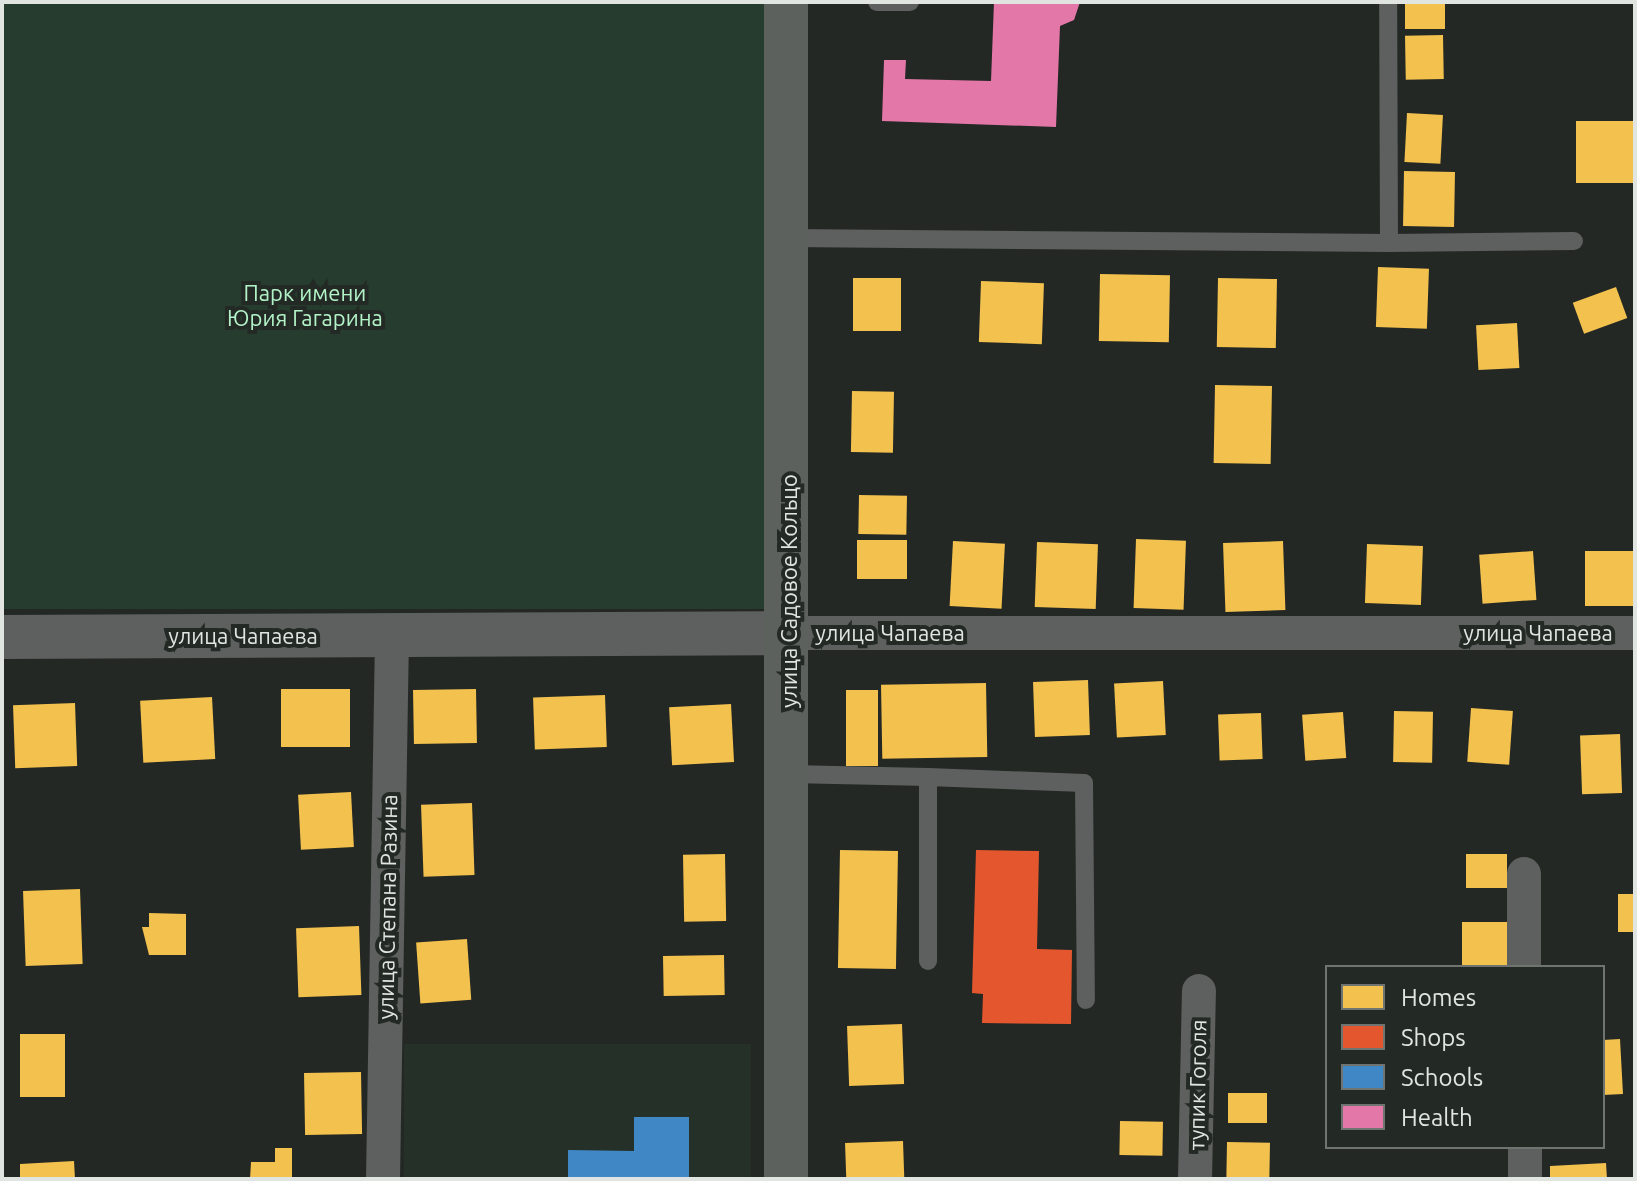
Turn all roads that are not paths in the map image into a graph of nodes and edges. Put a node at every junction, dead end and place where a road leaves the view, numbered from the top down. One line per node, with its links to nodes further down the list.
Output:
1 (786, 2): 5 (main road, улица Садовое Кольцо)
2 (877, 2): 3 (lane)
3 (910, 2)
4 (1388, 2): 7 (lane)
5 (787, 238): 7 (lane); 8 (main road, улица Садовое Кольцо)
6 (1574, 241): 7 (lane)
7 (1389, 243)
8 (790, 633): 9 (street, улица Чапаева); 10 (street, улица Чапаева); 12 (main road, улица Садовое Кольцо)
9 (1635, 633)
10 (392, 635): 11 (street, улица Чапаева); 20 (street, улица Степана Разина)
11 (2, 637)
12 (789, 774): 13 (lane); 21 (main road, улица Садовое Кольцо)
13 (928, 777): 15 (lane); 18 (lane)
14 (1524, 874): 16 (street)
15 (928, 961)
16 (1524, 965)
17 (1199, 991): 22 (street, тупик Гоголя)
18 (1086, 1000)
19 (1525, 1149): 23 (street)
20 (383, 1179)
21 (786, 1179)
22 (1195, 1179)
23 (1525, 1179)

